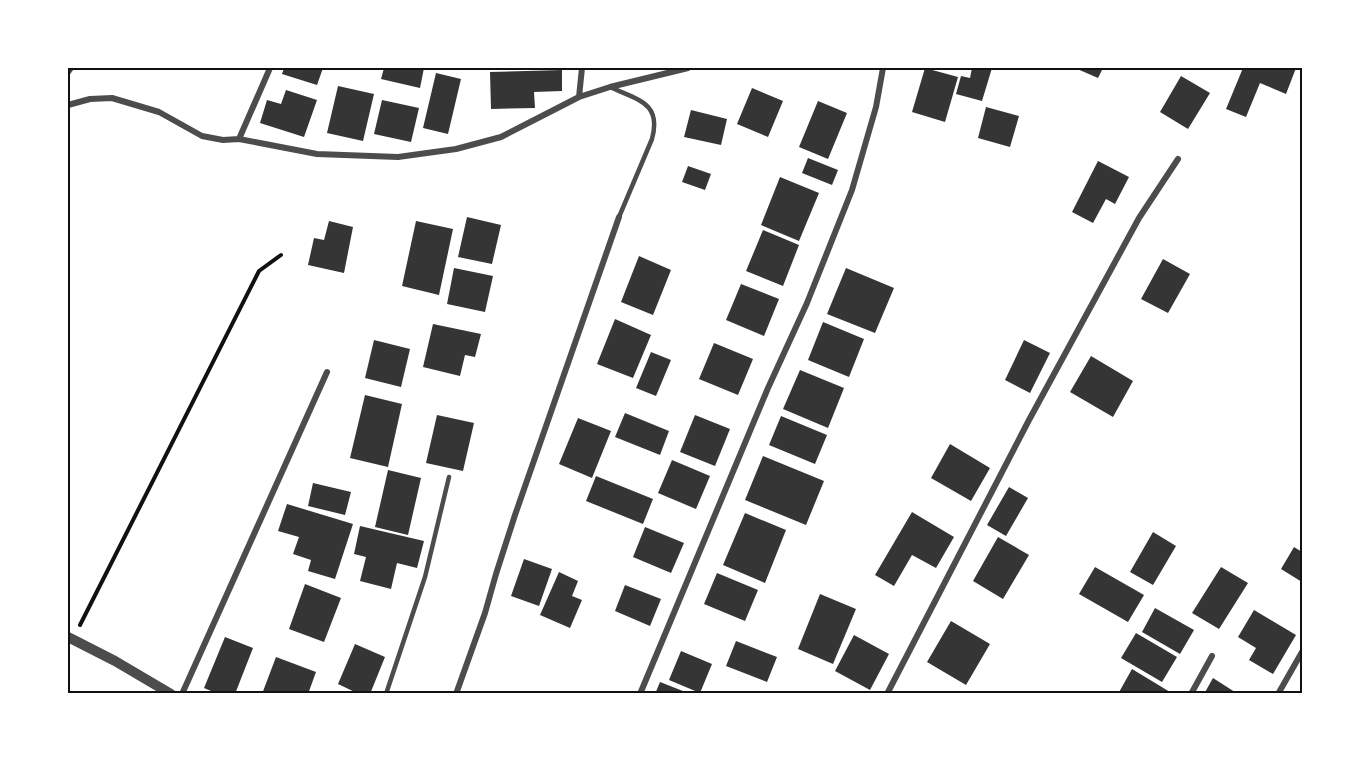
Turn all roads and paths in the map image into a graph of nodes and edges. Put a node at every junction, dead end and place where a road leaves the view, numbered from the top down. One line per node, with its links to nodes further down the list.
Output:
1 (71, 68): 6 (street)
2 (270, 68): 10 (street)
3 (582, 68): 8 (street)
4 (688, 68): 7 (street)
5 (883, 68): 23 (street)
6 (68, 72)
7 (609, 87): 8 (street); 12 (lane)
8 (579, 98): 10 (street)
9 (68, 105): 10 (street)
10 (238, 139)
11 (1178, 159): 24 (street)
12 (619, 217): 22 (street)
13 (281, 255): 16 (path)
14 (327, 372): 20 (street)
15 (449, 477): 21 (lane)
16 (70, 638): 19 (street)
17 (1302, 652): 26 (street)
18 (1212, 656): 25 (street)
19 (171, 693)
20 (182, 693)
21 (386, 693)
22 (456, 693)
23 (640, 693)
24 (887, 693)
25 (1191, 693)
26 (1278, 693)

